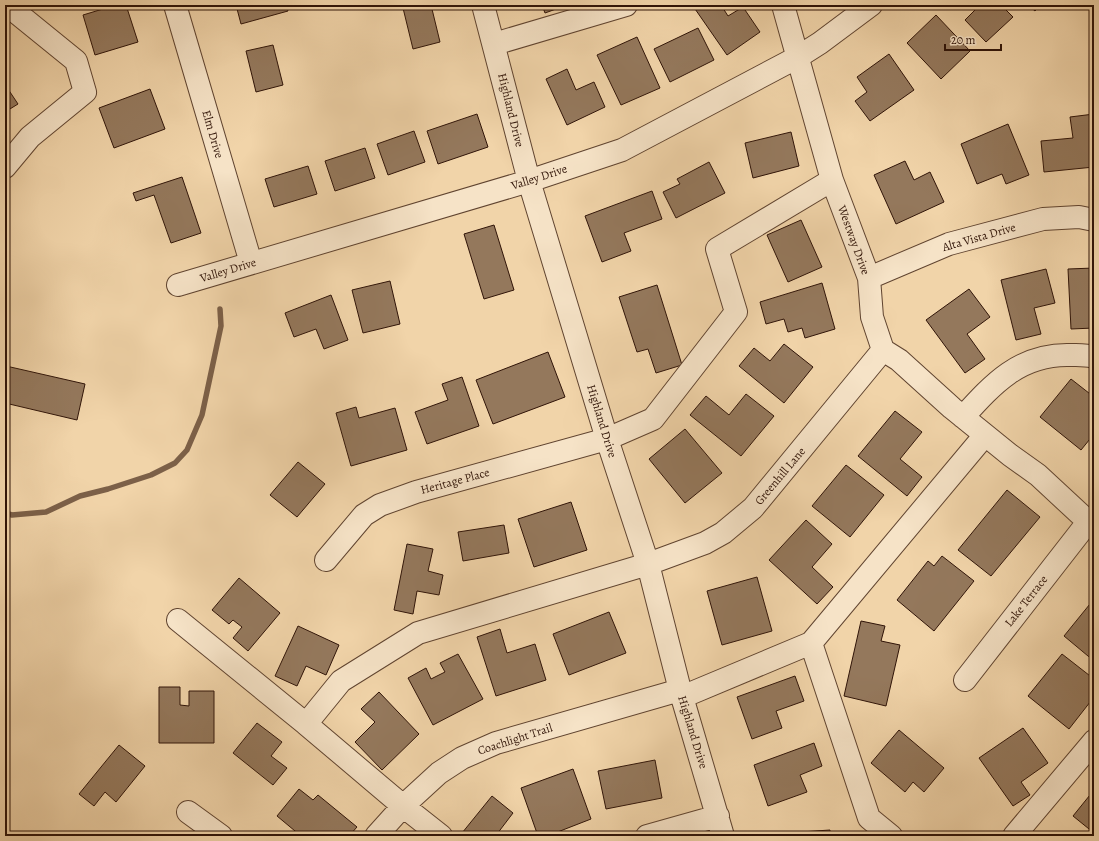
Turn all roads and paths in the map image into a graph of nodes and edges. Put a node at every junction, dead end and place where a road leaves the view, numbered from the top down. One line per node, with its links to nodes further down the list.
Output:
1 (7, 5): 9 (street)
2 (175, 5): 13 (street, Elm Drive)
3 (483, 5): 7 (street, Highland Drive)
4 (626, 5): 7 (street)
5 (783, 5): 8 (street, Westway Drive)
6 (871, 5): 8 (street, Valley Drive)
7 (494, 44): 11 (street, Highland Drive)
8 (798, 57): 10 (street, Westway Drive); 11 (street, Valley Drive)
9 (5, 167)
10 (832, 180): 14 (street, Westway Drive); 20 (street, Heritage Place)
11 (529, 181): 13 (street, Valley Drive); 20 (street, Highland Drive)
12 (1094, 220): 14 (street, Alta Vista Drive)
13 (251, 263): 15 (street, Valley Drive)
14 (869, 278): 16 (street, Westway Drive)
15 (178, 285)
16 (883, 350): 18 (street); 23 (street, Greenhill Lane)
17 (1094, 357): 18 (street)
18 (963, 417): 19 (street)
19 (985, 434): 21 (street); 25 (street)
20 (607, 439): 22 (street, Heritage Place); 23 (street, Highland Drive)
21 (1091, 525): 26 (street, Lake Terrace)
22 (326, 560)
23 (648, 564): 27 (street, Highland Drive); 28 (street, Greenhill Lane)
24 (178, 620): 28 (street)
25 (811, 643): 27 (street, Coachlight Trail); 37 (street)
26 (965, 680)
27 (681, 693): 30 (street, Coachlight Trail); 32 (street, Highland Drive)
28 (306, 724): 30 (street)
29 (1094, 741): 38 (street)
30 (403, 806): 34 (street, Coachlight Trail); 35 (street)
31 (188, 812): 33 (street)
32 (721, 826): 36 (street)
33 (221, 836)
34 (376, 836)
35 (441, 836)
36 (647, 836)
37 (891, 836)
38 (1014, 836)

